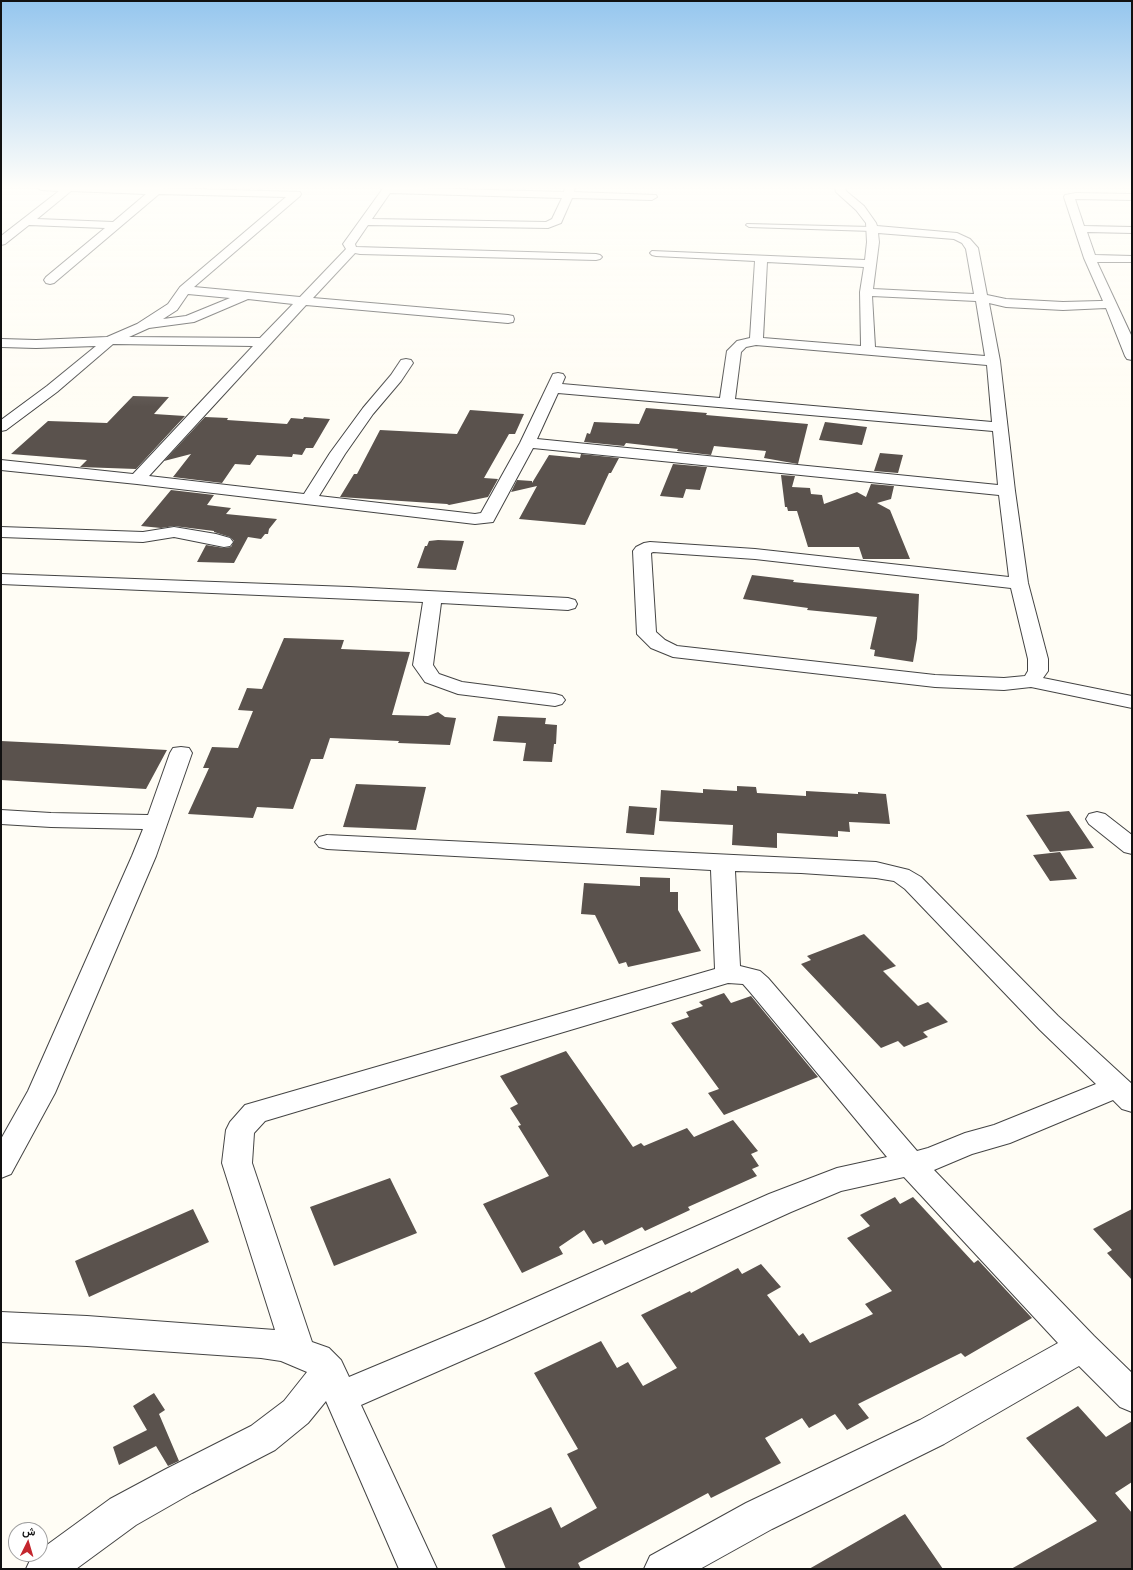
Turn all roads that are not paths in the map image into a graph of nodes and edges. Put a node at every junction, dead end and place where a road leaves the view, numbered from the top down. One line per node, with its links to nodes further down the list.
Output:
1 (73, 260): 10 (street)
2 (218, 260): 11 (street)
3 (341, 260): 15 (street)
4 (761, 260): 21 (street)
5 (802, 260): 9 (street)
6 (870, 260): 9 (street)
7 (974, 260): 14 (street)
8 (1091, 260): 16 (street)
9 (869, 264): 12 (street)
10 (50, 280)
11 (184, 290): 13 (street); 18 (street)
12 (866, 292): 14 (street); 24 (street)
13 (247, 296): 15 (street); 18 (street)
14 (981, 298): 16 (street); 26 (street)
15 (303, 301): 17 (street); 22 (street)
16 (1111, 303): 19 (street)
17 (508, 319)
18 (142, 327): 20 (street)
19 (1128, 333): 25 (street)
20 (109, 341): 22 (street); 23 (street); 30 (street)
21 (756, 341): 24 (street); 28 (street)
22 (264, 342): 33 (street)
23 (1, 343)
24 (868, 349): 26 (street)
25 (1132, 356)
26 (993, 361): 29 (street)
27 (406, 362): 35 (street)
28 (727, 402): 29 (street); 31 (street)
29 (1001, 426): 34 (street)
30 (1, 427)
31 (528, 443): 34 (street); 35 (street)
32 (1, 464): 33 (street)
33 (137, 479): 35 (street)
34 (1007, 491): 39 (street)
35 (309, 499)
36 (1, 532): 37 (street)
37 (224, 542)
38 (1, 579): 40 (street)
39 (1020, 583): 42 (street); 42 (street)
40 (433, 597): 41 (street); 43 (street)
41 (568, 604)
42 (1031, 681): 44 (street)
43 (555, 700)
44 (1132, 702)
45 (181, 753): 48 (street)
46 (1, 817): 48 (street)
47 (1097, 819): 50 (street)
48 (156, 822): 55 (street)
49 (327, 842): 51 (street)
50 (1132, 847)
51 (723, 863): 52 (street); 53 (street)
52 (728, 974): 54 (street); 58 (street)
53 (1124, 1094): 54 (street)
54 (910, 1164): 57 (street); 59 (street)
55 (1, 1166)
56 (1, 1327): 58 (street)
57 (1082, 1347): 60 (street); 63 (street)
58 (298, 1351): 59 (street)
59 (335, 1384): 61 (street); 62 (street)
60 (1132, 1396)
61 (45, 1569)
62 (418, 1569)
63 (663, 1569)

